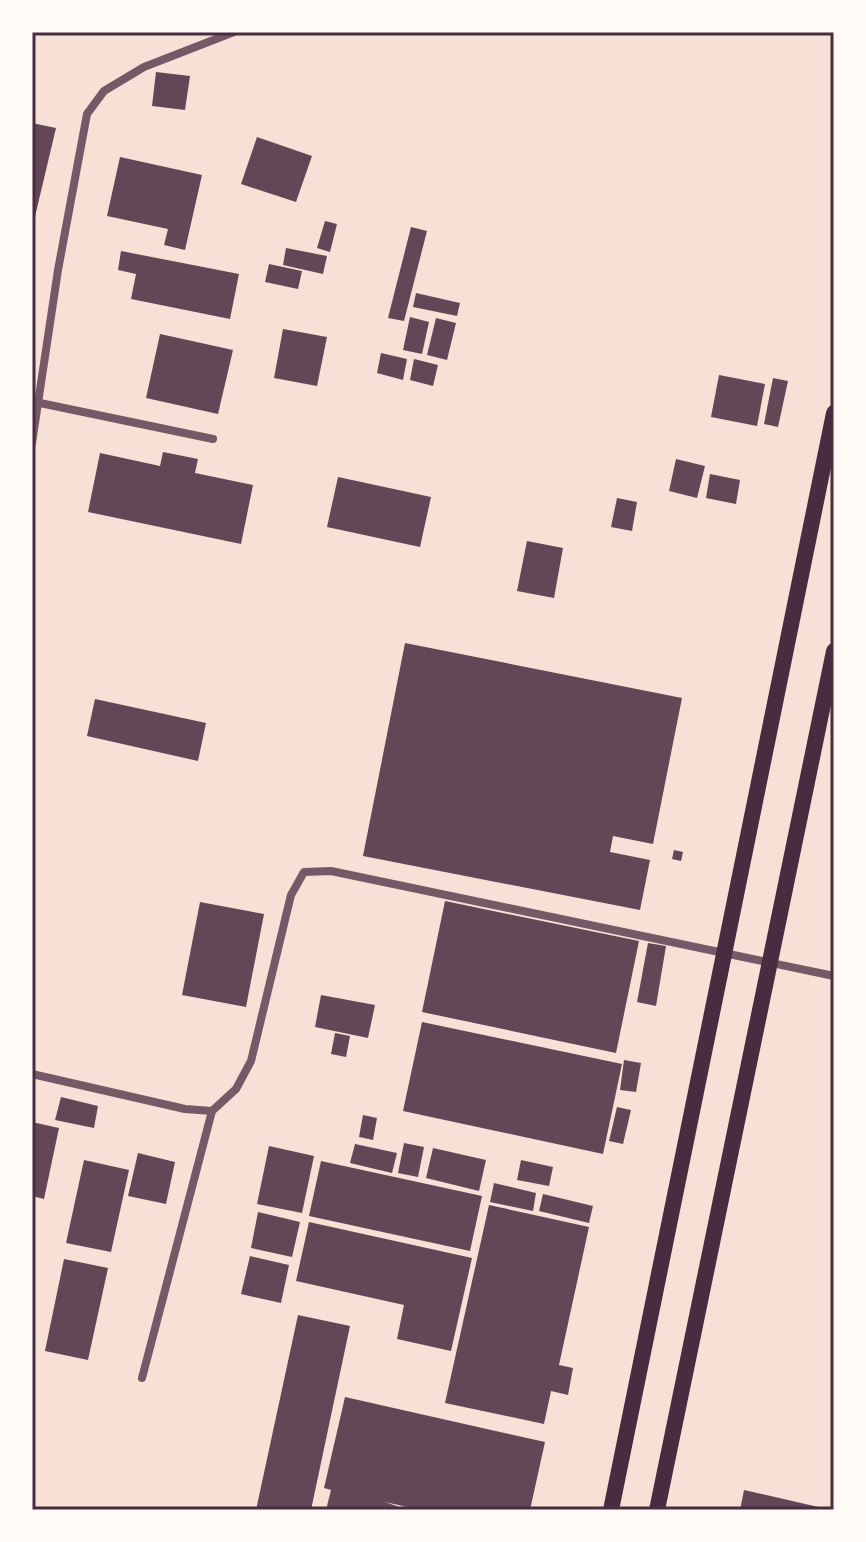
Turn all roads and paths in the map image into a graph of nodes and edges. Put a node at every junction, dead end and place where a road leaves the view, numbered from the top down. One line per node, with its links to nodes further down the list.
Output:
1 (234, 32): 2 (street)
2 (40, 403): 4 (street); 5 (street)
3 (834, 413): 7 (main road)
4 (213, 439)
5 (32, 443)
6 (834, 651): 8 (main road)
7 (724, 953): 8 (street); 11 (street); 13 (main road)
8 (770, 963): 9 (street); 14 (main road)
9 (834, 976)
10 (32, 1074): 11 (street)
11 (212, 1111): 12 (street)
12 (142, 1378)
13 (611, 1510)
14 (657, 1510)

